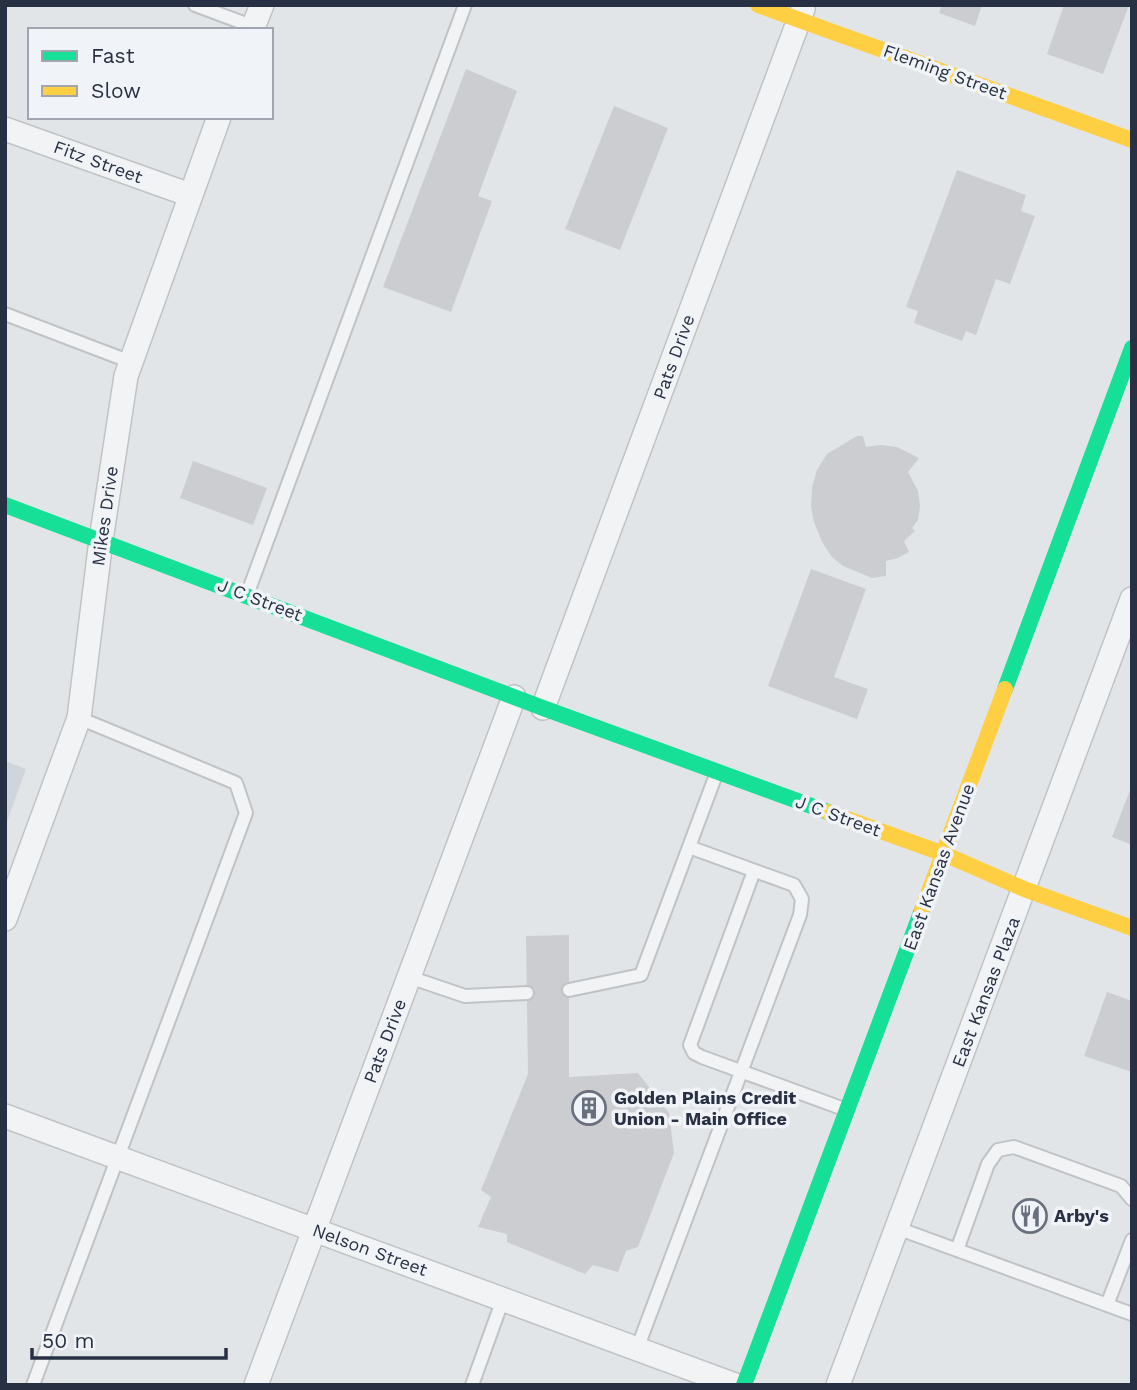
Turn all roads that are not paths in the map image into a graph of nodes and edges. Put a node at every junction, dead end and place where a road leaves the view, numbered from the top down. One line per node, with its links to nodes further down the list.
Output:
1 (195, 5): 5 (lane)
2 (465, 5): 15 (lane)
3 (758, 5): 4 (street, Fleming Street)
4 (802, 13): 8 (street, Fleming Street); 19 (street, Pats Drive)
5 (256, 21)
6 (218, 119): 9 (street, Mikes Drive)
7 (5, 129): 9 (street, Fitz Street)
8 (1132, 140)
9 (190, 195): 12 (street, Mikes Drive)
10 (5, 314): 12 (lane)
11 (1132, 348): 23 (street, East Kansas Avenue)
12 (131, 362): 14 (street, Mikes Drive)
13 (5, 505): 14 (street, J C Street)
14 (101, 540): 15 (street, J C Street); 20 (street, Mikes Drive)
15 (247, 596): 18 (street, J C Street)
16 (1132, 599): 17 (street, East Kansas Plaza)
17 (1124, 643): 25 (street, East Kansas Plaza)
18 (514, 697): 19 (street, J C Street); 28 (street, Pats Drive)
19 (543, 708): 21 (street, J C Street)
20 (79, 718): 26 (street, Mikes Drive); 34 (lane)
21 (717, 771): 22 (lane); 23 (street, J C Street)
22 (689, 847): 24 (lane); 29 (lane)
23 (944, 854): 25 (street, J C Street); 32 (street, East Kansas Avenue)
24 (754, 871): 31 (lane); 31 (lane)
25 (1024, 889): 27 (street, J C Street); 36 (street, East Kansas Plaza)
26 (5, 919)
27 (1132, 928)
28 (409, 977): 30 (lane); 37 (street, Pats Drive)
29 (569, 990)
30 (527, 993)
31 (742, 1072): 32 (lane); 43 (lane)
32 (848, 1110): 48 (street, East Kansas Avenue)
33 (5, 1116): 34 (street, Nelson Street)
34 (118, 1157): 37 (street, Nelson Street); 44 (lane)
35 (1132, 1199): 39 (lane)
36 (897, 1228): 39 (lane); 49 (street, East Kansas Plaza)
37 (314, 1230): 40 (street, Nelson Street); 45 (street, Pats Drive)
38 (1132, 1240): 41 (lane)
39 (957, 1250): 41 (lane)
40 (503, 1299): 43 (street, Nelson Street); 46 (lane)
41 (1107, 1305): 42 (lane)
42 (1132, 1314)
43 (637, 1349): 47 (street, Nelson Street)
44 (33, 1385)
45 (256, 1385)
46 (472, 1385)
47 (734, 1385)
48 (744, 1385)
49 (838, 1385)

